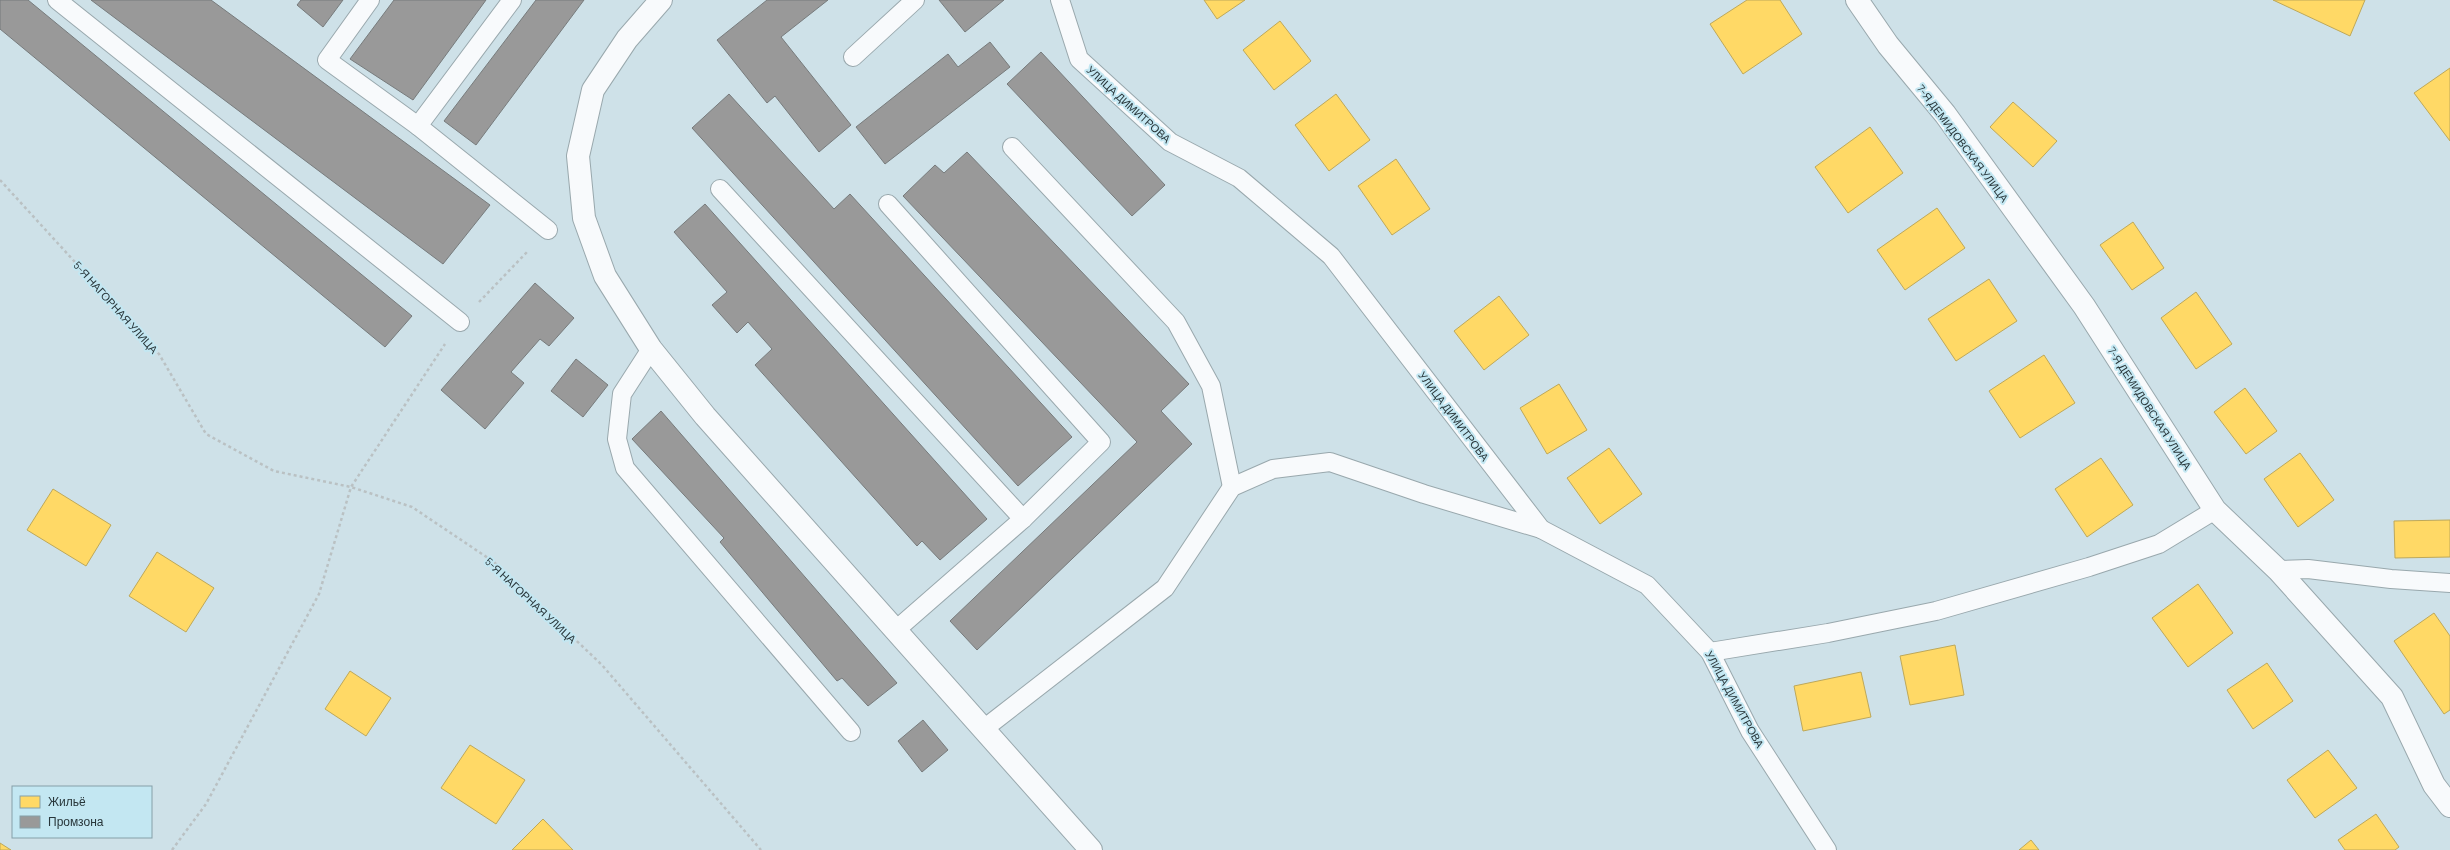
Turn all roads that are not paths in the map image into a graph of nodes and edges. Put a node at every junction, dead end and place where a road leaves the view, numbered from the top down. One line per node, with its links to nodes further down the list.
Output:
1 (57, 0): 14 (lane)
2 (370, 0): 9 (lane)
3 (512, 0): 9 (lane)
4 (661, 0): 15 (main road)
5 (914, 0): 8 (lane)
6 (1060, 0): 19 (lane, УЛИЦА ДИМИТРОВА)
7 (1857, 0): 17 (main road, 7-Я ДЕМИДОВСКАЯ УЛИЦА)
8 (853, 57)
9 (418, 126): 13 (lane)
10 (1012, 147): 16 (lane)
11 (720, 189): 18 (lane)
12 (888, 204): 18 (lane)
13 (548, 230)
14 (460, 322)
15 (650, 348): 22 (main road); 25 (lane)
16 (1232, 487): 19 (lane); 24 (lane)
17 (2216, 510): 20 (main road, 7-Я ДЕМИДОВСКАЯ УЛИЦА); 23 (lane)
18 (1023, 519): 22 (lane)
19 (1541, 529): 23 (lane, УЛИЦА ДИМИТРОВА)
20 (2278, 570): 21 (lane); 26 (main road, 7-Я ДЕМИДОВСКАЯ УЛИЦА)
21 (2450, 582)
22 (897, 629): 24 (main road)
23 (1710, 652): 28 (lane, УЛИЦА ДИМИТРОВА)
24 (985, 728): 27 (main road)
25 (850, 732)
26 (2450, 806)
27 (1091, 850)
28 (1827, 850)

